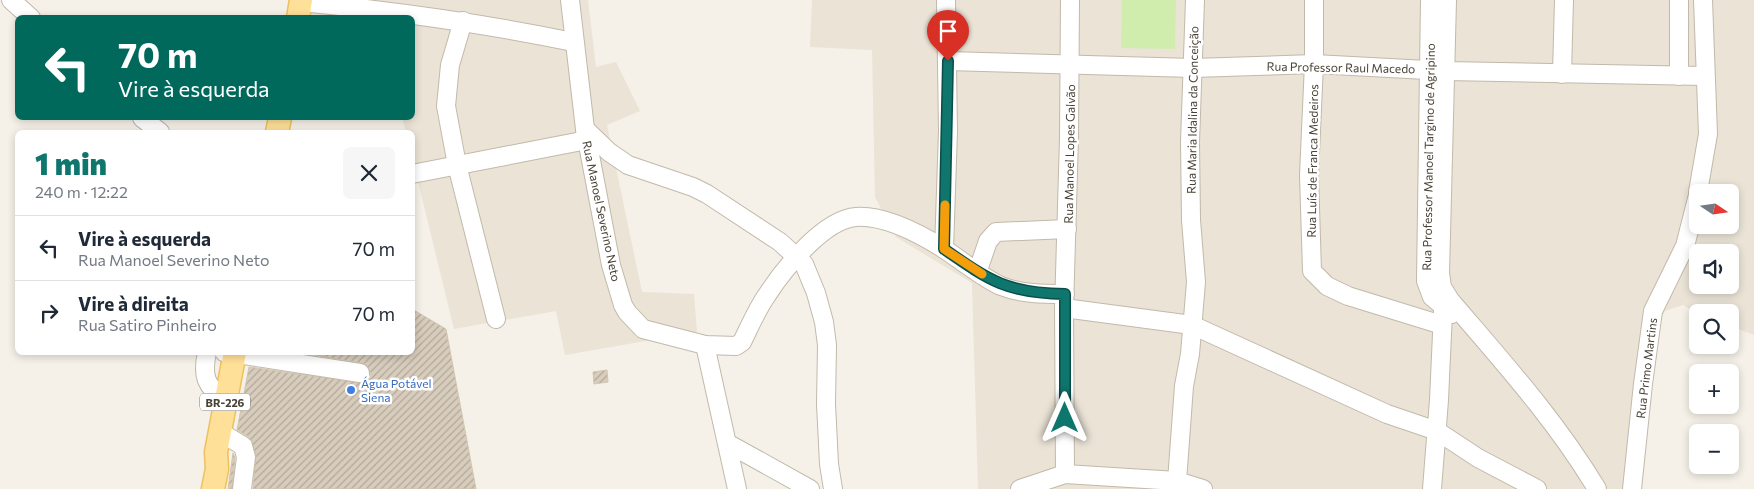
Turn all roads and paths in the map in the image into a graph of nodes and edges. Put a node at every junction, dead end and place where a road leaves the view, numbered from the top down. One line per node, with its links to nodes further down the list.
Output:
1 (11, 0): 13 (street)
2 (570, 0): 15 (street, Rua Manoel Severino Neto)
3 (946, 0): 16 (street)
4 (1070, 0): 17 (street, Rua Manoel Lopes Galvão)
5 (1195, 0): 19 (street, Rua Maria Idalina da Conceição)
6 (1314, 0): 18 (street, Rua Luís de Franca Medeiros)
7 (1430, 0): 20 (street, Rua Professor Manoel Targino de Agripino)
8 (1447, 0): 20 (street, Rua Professor Manoel Targino de Agripino)
9 (1564, 0): 21 (street)
10 (1679, 0): 22 (street)
11 (1702, 0): 23 (street, Rua Primo Martins)
12 (300, 6): 14 (street)
13 (28, 15)
14 (463, 20): 15 (street); 27 (street)
15 (573, 42): 26 (street, Rua Manoel Severino Neto)
16 (948, 61): 17 (street, Rua Professor Raul Macedo); 32 (street)
17 (1070, 64): 19 (street, Rua Professor Raul Macedo); 30 (street, Rua Manoel Lopes Galvão)
18 (1314, 64): 19 (street, Rua Professor Raul Macedo); 20 (street, Rua Professor Raul Macedo); 36 (street, Rua Luís de Franca Medeiros)
19 (1192, 68): 38 (street, Rua Maria Idalina da Conceição)
20 (1438, 70): 21 (street, Rua Professor Raul Macedo); 36 (street, Rua Professor Manoel Targino de Agripino)
21 (1562, 74): 22 (street, Rua Professor Raul Macedo)
22 (1679, 76): 23 (street, Rua Professor Raul Macedo)
23 (1704, 76): 29 (street, Rua Primo Martins)
24 (145, 120): 25 (street)
25 (157, 130)
26 (586, 134): 27 (street); 33 (street); 39 (street, Rua Manoel Severino Neto)
27 (458, 165): 28 (street); 37 (street)
28 (415, 173)
29 (1700, 184)
30 (1067, 229): 34 (street); 35 (street, Rua Manoel Lopes Galvão)
31 (1689, 230): 61 (street, Rua Primo Martins)
32 (944, 249): 33 (street, Rua Manoel Severino Neto); 34 (street, Rua Manoel Severino Neto)
33 (797, 257): 39 (street, Rua Manoel Severino Neto); 55 (street)
34 (978, 270): 35 (street, Rua Manoel Severino Neto)
35 (1065, 301): 38 (street, Rua Manoel Severino Neto); 48 (street, Rua Manoel Lopes Galvão)
36 (1445, 311): 45 (street); 60 (street)
37 (496, 319)
38 (1192, 325): 45 (street, Rua Manoel Severino Neto); 49 (street, Rua Maria Idalina da Conceição)
39 (705, 345): 47 (street)
40 (207, 355): 44 (street)
41 (231, 355): 44 (main road, BR-226)
42 (238, 355): 43 (street)
43 (360, 372)
44 (226, 400): 46 (main road, BR-226)
45 (1437, 431): 58 (street); 59 (street, Rua Manoel Severino Neto)
46 (218, 442): 50 (main road, BR-226); 51 (main road, BR-226); 52 (street)
47 (726, 443): 53 (street); 54 (street)
48 (1066, 474): 49 (street); 56 (street)
49 (1177, 482): 57 (street)
50 (205, 489)
51 (213, 489)
52 (242, 489)
53 (737, 489)
54 (810, 489)
55 (833, 489)
56 (1020, 489)
57 (1203, 489)
58 (1432, 489)
59 (1536, 489)
60 (1597, 489)
61 (1632, 489)

